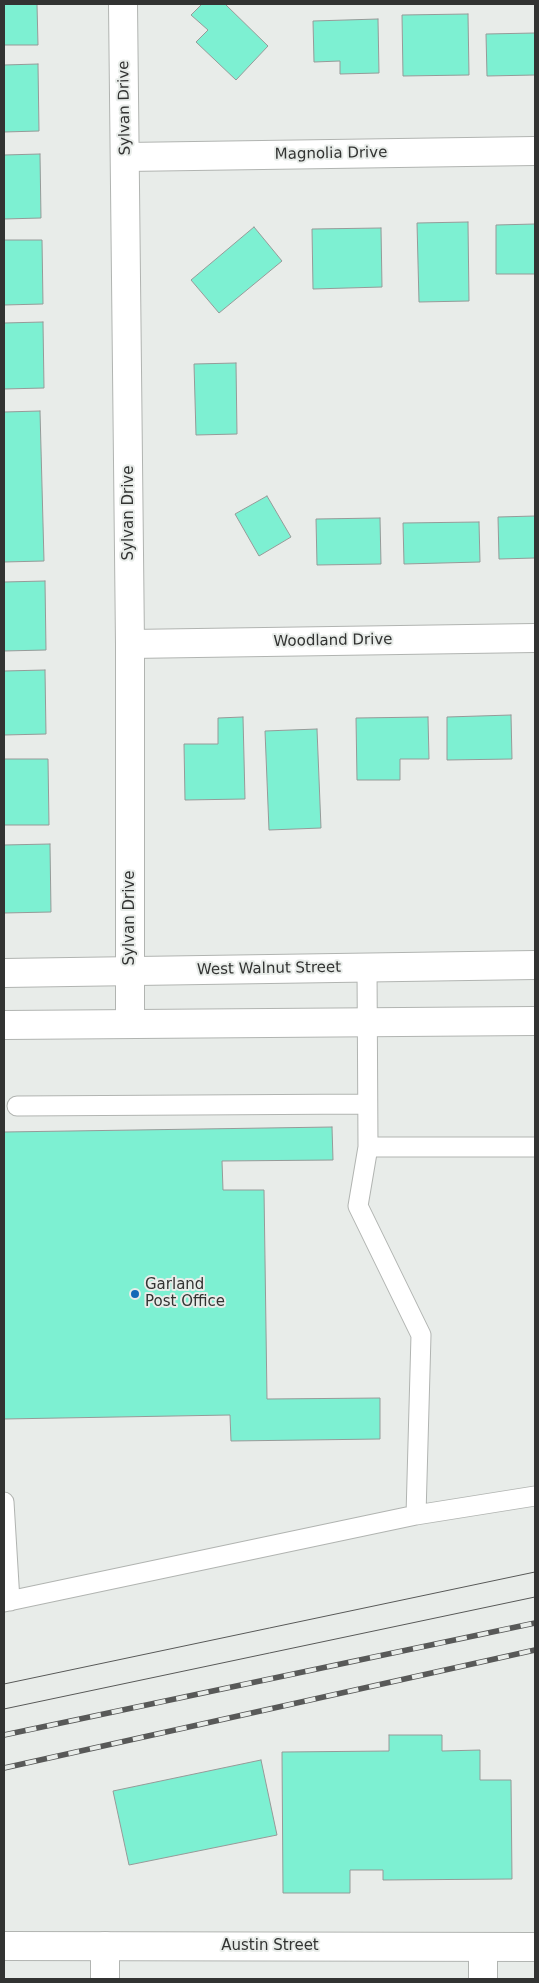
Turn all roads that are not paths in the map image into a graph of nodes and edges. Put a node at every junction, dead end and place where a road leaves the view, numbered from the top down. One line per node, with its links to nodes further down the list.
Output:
1 (124, 4): 3 (street, Sylvan Drive)
2 (535, 151): 3 (street, Magnolia Drive)
3 (126, 157): 5 (street, Sylvan Drive)
4 (535, 638): 5 (street, Woodland Drive)
5 (130, 644): 8 (street, Sylvan Drive)
6 (535, 965): 7 (street, West Walnut Street)
7 (366, 968): 8 (street, West Walnut Street); 12 (lane)
8 (130, 971): 9 (street, West Walnut Street); 11 (street, Sylvan Drive)
9 (4, 973)
10 (535, 1021): 12 (street)
11 (130, 1022): 12 (street); 13 (street)
12 (367, 1022): 14 (lane)
13 (4, 1025)
14 (367, 1104): 15 (lane); 16 (lane)
15 (17, 1106)
16 (368, 1147): 17 (lane); 20 (lane)
17 (535, 1147)
18 (535, 1496): 20 (lane)
19 (4, 1502): 21 (lane)
20 (416, 1515): 21 (lane)
21 (7, 1602)
22 (4, 1946): 23 (street, Austin Street)
23 (105, 1946): 24 (street, Austin Street); 26 (street)
24 (483, 1947): 25 (street, Austin Street); 27 (street)
25 (535, 1947)
26 (105, 1979)
27 (483, 1979)

